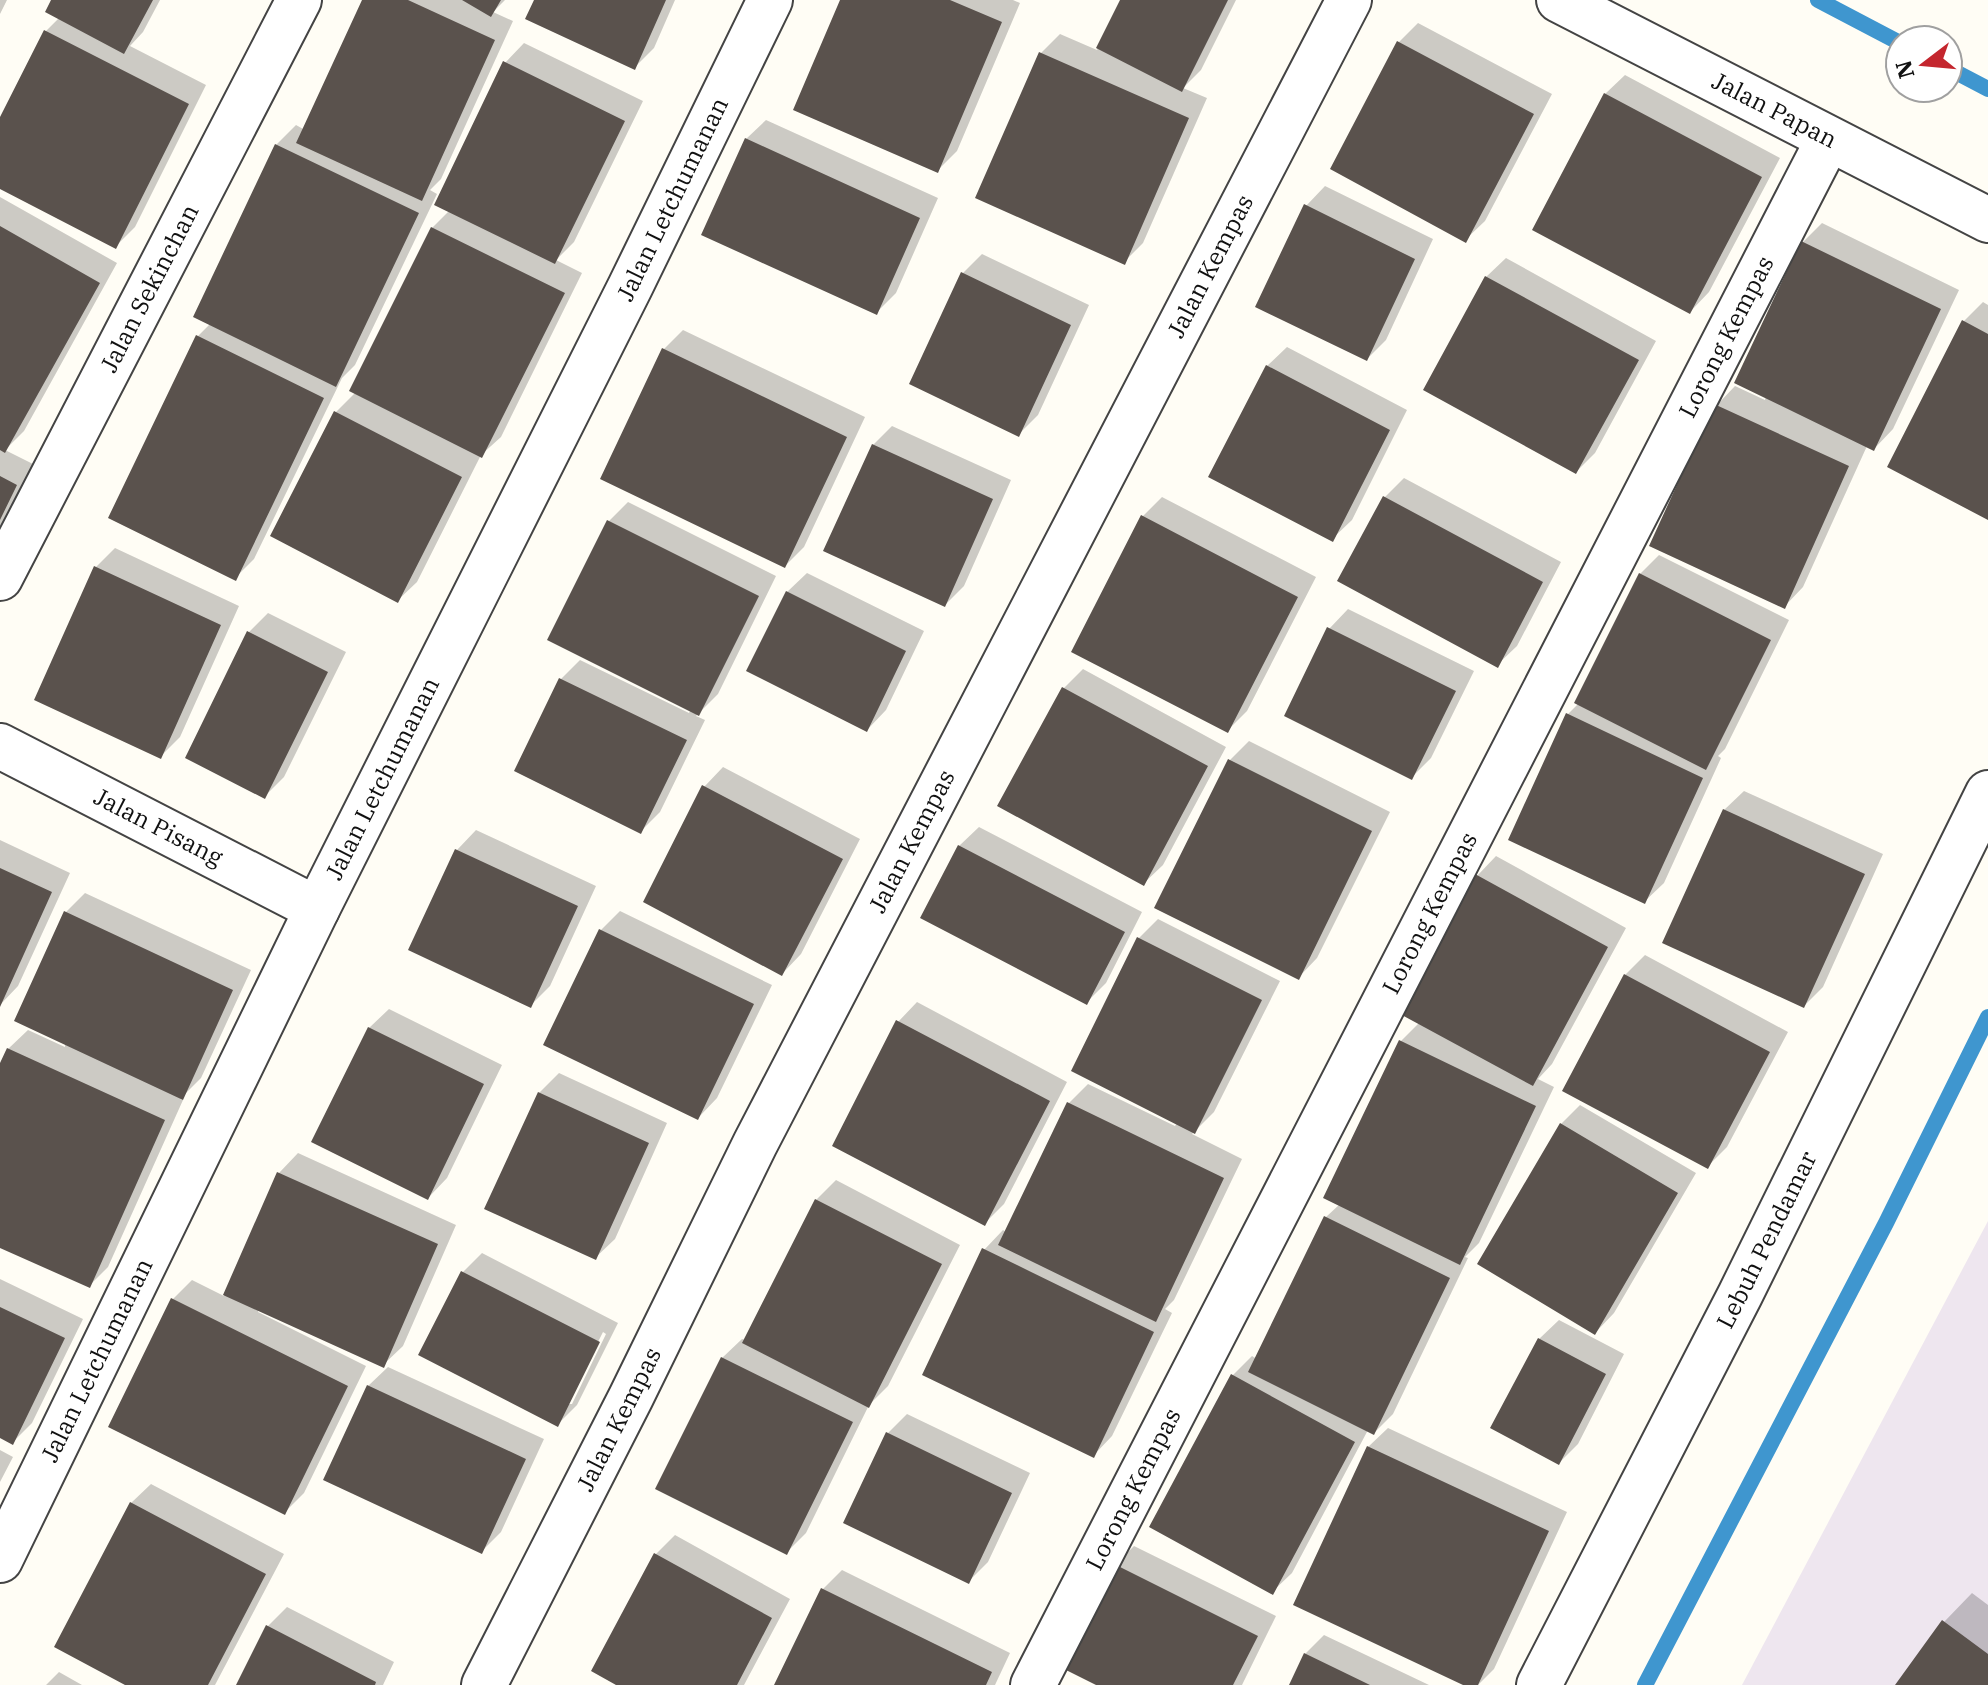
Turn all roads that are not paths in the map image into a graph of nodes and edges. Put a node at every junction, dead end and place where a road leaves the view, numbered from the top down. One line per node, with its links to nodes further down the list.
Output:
1 (299, 0): 7 (street, Jalan Sekinchan)
2 (770, 0): 10 (street, Jalan Letchumanan)
3 (1349, 0): 12 (street, Jalan Kempas)
4 (1559, 0): 5 (street, Jalan Papan)
5 (1828, 140): 6 (street, Jalan Papan); 13 (street, Lorong Kempas)
6 (1988, 220)
7 (0, 578)
8 (0, 746): 10 (street, Jalan Pisang)
9 (1988, 793): 14 (street, Lebuh Pendamar)
10 (317, 909): 11 (street, Jalan Letchumanan)
11 (0, 1560)
12 (484, 1685)
13 (1033, 1685)
14 (1539, 1685)

